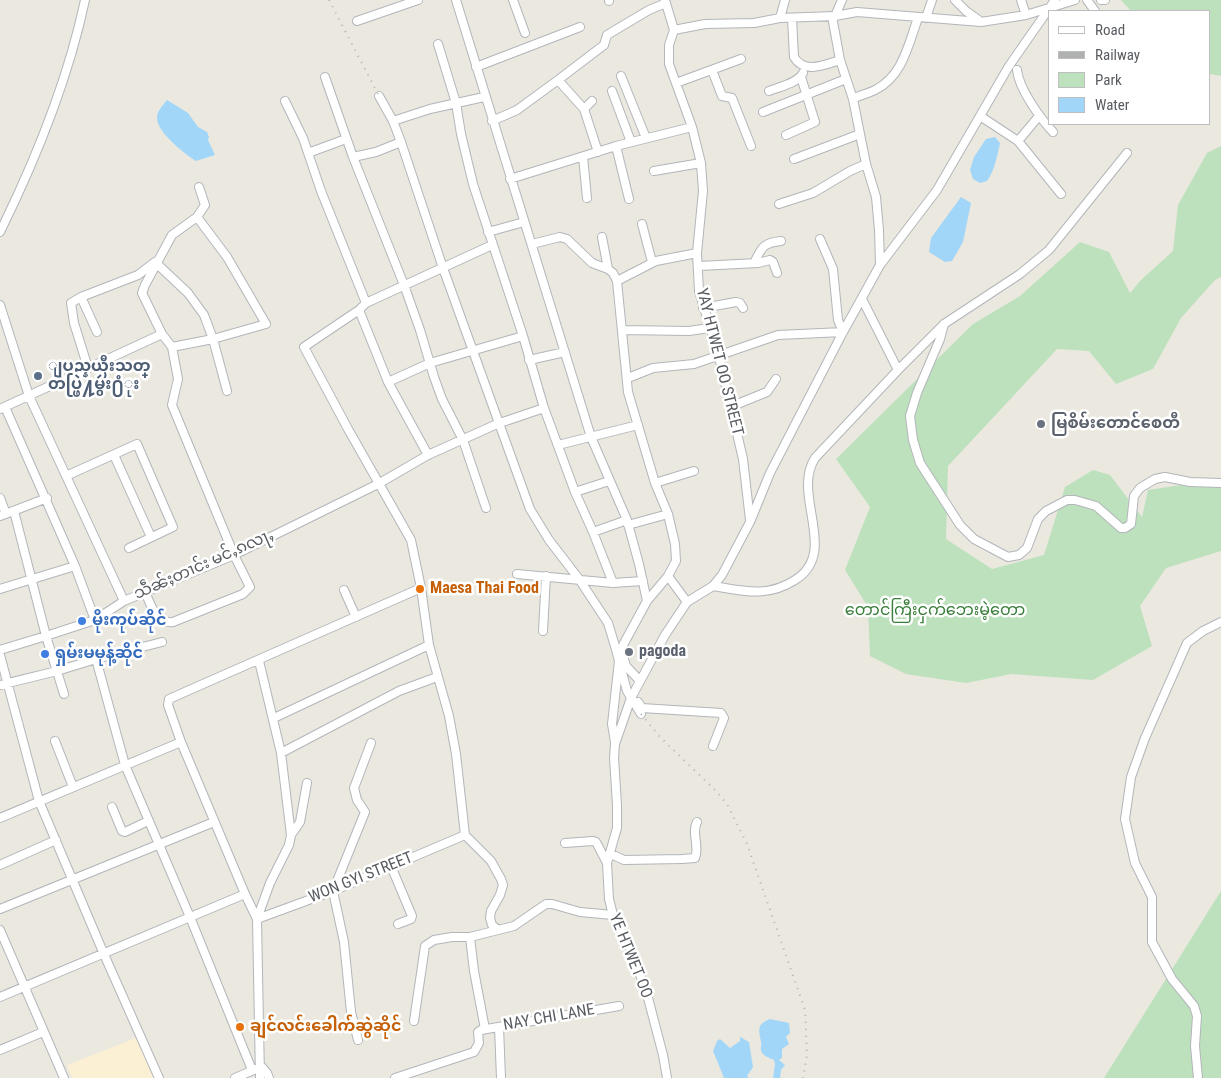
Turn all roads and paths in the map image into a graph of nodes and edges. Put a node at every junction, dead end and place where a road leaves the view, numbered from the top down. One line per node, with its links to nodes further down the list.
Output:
1 (85, 0): 85 (street)
2 (418, 0): 23 (street)
3 (456, 0): 31 (street)
4 (513, 0): 27 (street)
5 (784, 0): 19 (street)
6 (842, 0): 18 (street)
7 (932, 0): 22 (street)
8 (955, 0): 24 (street)
9 (1021, 0): 17 (street)
10 (1055, 0): 15 (street)
11 (1076, 0): 15 (street)
12 (1101, 0): 13 (street)
13 (1105, 0)
14 (665, 2): 26 (street, YAY HTWET OO STREET); 38 (street)
15 (1050, 8): 17 (street)
16 (1048, 11): 52 (street)
17 (1026, 15): 24 (street)
18 (834, 16): 20 (street); 21 (street); 30 (street)
19 (780, 18): 20 (street); 26 (street)
20 (792, 18): 32 (street)
21 (918, 18): 22 (street); 46 (street)
22 (926, 18): 24 (street)
23 (357, 21)
24 (981, 22)
25 (580, 27): 31 (street)
26 (674, 30): 40 (street, YAY HTWET OO STREET)
27 (525, 33)
28 (438, 44): 49 (street)
29 (741, 59): 33 (street)
30 (840, 60): 32 (street); 39 (street)
31 (476, 67): 45 (street)
32 (806, 67): 37 (street)
33 (712, 70): 40 (street); 66 (street)
34 (1017, 70): 53 (street)
35 (621, 76): 60 (street)
36 (325, 77): 61 (street)
37 (801, 77): 42 (street); 43 (street)
38 (558, 80): 50 (street); 55 (street)
39 (846, 80): 43 (street); 46 (street)
40 (676, 83): 56 (street, YAY HTWET OO STREET)
41 (612, 91): 64 (street)
42 (769, 91)
43 (808, 94): 51 (street); 59 (street)
44 (379, 96): 54 (street)
45 (484, 97): 49 (street); 55 (street)
46 (852, 99): 58 (street)
47 (592, 100): 50 (street)
48 (285, 101): 68 (street)
49 (456, 103): 54 (street); 86 (street)
50 (584, 109): 67 (street)
51 (763, 112)
52 (980, 116): 62 (street); 97 (street)
53 (1039, 116): 57 (street); 62 (street)
54 (393, 121): 63 (street)
55 (492, 121): 76 (street)
56 (692, 127): 60 (street); 73 (street, YAY HTWET OO STREET)
57 (1053, 132)
58 (860, 134): 72 (street); 74 (street)
59 (786, 135)
60 (646, 138): 64 (street)
61 (346, 139): 68 (street); 70 (street)
62 (1018, 140): 78 (street)
63 (401, 142): 70 (street); 98 (street)
64 (630, 142): 65 (street)
65 (616, 146): 67 (street); 80 (street)
66 (751, 146)
67 (598, 152): 71 (street)
68 (308, 153): 105 (street)
69 (1127, 153): 110 (street)
70 (353, 157): 102 (street)
71 (583, 157): 76 (street); 79 (street)
72 (794, 159)
73 (701, 163): 75 (street); 92 (street, YAY HTWET OO STREET)
74 (866, 164): 81 (street); 97 (street)
75 (654, 171)
76 (510, 179): 83 (street)
77 (199, 187): 82 (street)
78 (1061, 194)
79 (587, 198)
80 (629, 199)
81 (779, 204)
82 (197, 216): 94 (street); 117 (street)
83 (524, 222): 86 (street); 90 (street)
84 (642, 224): 93 (street)
85 (0, 232)
86 (488, 232): 91 (street)
87 (602, 237): 99 (street)
88 (820, 239): 114 (street)
89 (781, 242): 95 (street)
90 (532, 244): 99 (street); 120 (street)
91 (492, 245): 98 (street); 116 (street)
92 (697, 253): 93 (street); 96 (street, YAY HTWET OO STREET)
93 (652, 262): 101 (street)
94 (158, 263): 103 (street); 115 (street); 117 (street)
95 (754, 263): 96 (street); 100 (street)
96 (699, 266): 107 (street, YAY HTWET OO STREET)
97 (880, 266): 104 (street)
98 (443, 268): 102 (street); 119 (street)
99 (608, 268): 101 (street)
100 (777, 272)
101 (617, 281): 112 (street)
102 (404, 285): 105 (street); 123 (street)
103 (81, 297): 113 (street); 124 (street)
104 (862, 299): 114 (street); 125 (street)
105 (366, 303): 109 (street)
106 (0, 304): 130 (street)
107 (703, 308): 108 (street); 111 (street, YAY HTWET OO STREET)
108 (743, 308)
109 (359, 310): 128 (street); 145 (street)
110 (944, 324): 125 (street); 146 (street)
111 (709, 328): 112 (street); 121 (street, YAY HTWET OO STREET)
112 (622, 330): 126 (street)
113 (97, 332)
114 (843, 332): 121 (street); 154 (street)
115 (162, 334): 118 (street); 124 (street)
116 (523, 336): 119 (street); 122 (street)
117 (212, 339): 118 (street); 129 (street)
118 (172, 347): 159 (street)
119 (473, 351): 123 (street); 134 (street)
120 (565, 352): 122 (street); 136 (street)
121 (718, 357): 126 (street); 131 (street, YAY HTWET OO STREET)
122 (529, 360): 133 (street)
123 (430, 363): 128 (street); 137 (street)
124 (88, 368): 130 (street)
125 (898, 370): 168 (street)
126 (628, 378): 135 (street)
127 (776, 379): 131 (street)
128 (388, 382): 140 (street)
129 (227, 391)
130 (29, 396): 132 (street); 142 (street)
131 (730, 407): 154 (street, YAY HTWET OO STREET)
132 (3, 408): 149 (street)
133 (544, 408): 134 (street, သဵၼ်ႈတၢင်း မင်ႇၵလႃႇ); 138 (street)
134 (500, 423): 137 (street, သဵၼ်ႈတၢင်း မင်ႇၵလႃႇ); 165 (street)
135 (638, 425): 136 (street); 144 (street)
136 (591, 437): 138 (street); 143 (street)
137 (463, 440): 140 (street, သဵၼ်ႈတၢင်း မင်ႇၵလႃႇ); 150 (street)
138 (558, 445): 147 (street)
139 (114, 455): 142 (street); 157 (street); 157 (street)
140 (428, 455): 145 (street, သဵၼ်ႈတၢင်း မင်ႇၵလႃႇ)
141 (694, 471): 144 (street)
142 (66, 476): 173 (street)
143 (609, 481): 147 (street); 155 (street)
144 (655, 482): 152 (street)
145 (378, 484): 159 (street, သဵၼ်ႈတၢင်း မင်ႇၵလႃႇ); 169 (street)
146 (1221, 484)
147 (575, 492): 156 (street)
148 (0, 498): 153 (street)
149 (47, 498): 151 (street); 160 (street)
150 (486, 508)
151 (14, 511): 153 (street); 164 (street)
152 (668, 514): 155 (street); 163 (street)
153 (3, 515)
154 (750, 522): 168 (street)
155 (628, 523): 156 (street); 166 (street)
156 (593, 532): 167 (street)
157 (151, 537): 158 (street)
158 (128, 548)
159 (234, 555): 172 (street, သဵၼ်ႈတၢင်း မင်ႇၵလႃႇ); 172 (street)
160 (76, 566): 164 (street); 177 (street)
161 (516, 574): 162 (street)
162 (546, 576): 165 (street); 179 (street)
163 (668, 576): 174 (street); 175 (street)
164 (32, 578): 170 (street); 180 (street)
165 (579, 579): 167 (street); 185 (street)
166 (643, 581): 167 (street); 174 (street)
167 (613, 583)
168 (713, 586): 175 (street)
169 (421, 588): 176 (street); 182 (street)
170 (0, 589)
171 (344, 590): 176 (street)
172 (145, 592): 173 (street, သဵၼ်ႈတၢင်း မင်ႇၵလႃႇ)
173 (124, 601): 177 (street, သဵၼ်ႈတၢင်း မင်ႇၵလႃႇ)
174 (647, 601): 185 (street)
175 (687, 602): 190 (street)
176 (356, 617): 187 (street)
177 (95, 620): 180 (street, သဵၼ်ႈတၢင်း မင်ႇၵလႃႇ)
178 (1221, 622): 251 (street)
179 (543, 631)
180 (46, 636): 183 (street, သဵၼ်ႈတၢင်း မင်ႇၵလႃႇ); 188 (street)
181 (162, 642): 186 (street)
182 (429, 645): 189 (street); 195 (street)
183 (0, 650)
184 (0, 655): 191 (street)
185 (621, 658): 190 (street); 193 (street); 199 (street)
186 (96, 659): 188 (street); 202 (street)
187 (259, 661): 195 (street); 197 (street)
188 (57, 672): 191 (street); 192 (street)
189 (437, 677): 201 (street); 212 (street)
190 (640, 681): 193 (street)
191 (4, 684): 205 (street)
192 (64, 694)
193 (632, 696): 194 (street); 199 (street); 200 (street)
194 (641, 714)
195 (274, 718): 201 (street)
196 (55, 741): 204 (street)
197 (181, 742): 202 (street); 209 (street)
198 (370, 743): 221 (street)
199 (615, 744): 216 (street, YE HTWET OO)
200 (713, 746)
201 (281, 753): 211 (street)
202 (125, 765): 204 (street); 208 (street)
203 (307, 782): 211 (street)
204 (73, 787): 205 (street)
205 (39, 801): 207 (street); 213 (street)
206 (112, 807): 208 (street)
207 (0, 818)
208 (148, 821): 215 (street)
209 (214, 822): 215 (street); 222 (street)
210 (697, 822): 216 (street)
211 (291, 835): 226 (street)
212 (465, 835): 219 (street, WON GYI STREET); 228 (street)
213 (56, 840): 218 (street); 220 (street)
214 (565, 843): 217 (street)
215 (158, 844): 220 (street); 225 (street)
216 (611, 854): 217 (street, YE HTWET OO)
217 (607, 863): 224 (street, YE HTWET OO)
218 (0, 865)
219 (391, 866): 221 (street, WON GYI STREET); 227 (street)
220 (72, 878): 223 (street); 231 (street)
221 (333, 891): 226 (street, WON GYI STREET); 239 (street)
222 (245, 894): 225 (street); 226 (street)
223 (0, 909)
224 (613, 915): 228 (street); 250 (street, YE HTWET OO)
225 (190, 918): 231 (street); 242 (street)
226 (257, 918): 241 (street)
227 (398, 924)
228 (497, 929): 230 (street)
229 (0, 930): 232 (street)
230 (470, 937): 235 (street); 237 (street)
231 (103, 952): 232 (street); 244 (street)
232 (25, 986): 233 (street); 238 (street)
233 (0, 997)
234 (619, 1006): 236 (street, NAY CHI LANE)
235 (414, 1021)
236 (499, 1027): 237 (street, NAY CHI LANE); 249 (street)
237 (482, 1030): 248 (street)
238 (43, 1032): 240 (street); 243 (street)
239 (358, 1040)
240 (0, 1050)
241 (261, 1066): 242 (street); 246 (street); 247 (street)
242 (252, 1070): 245 (street)
243 (64, 1078)
244 (159, 1078)
245 (235, 1078)
246 (260, 1078)
247 (269, 1078)
248 (396, 1078)
249 (501, 1078)
250 (667, 1078)
251 (1198, 1078)

